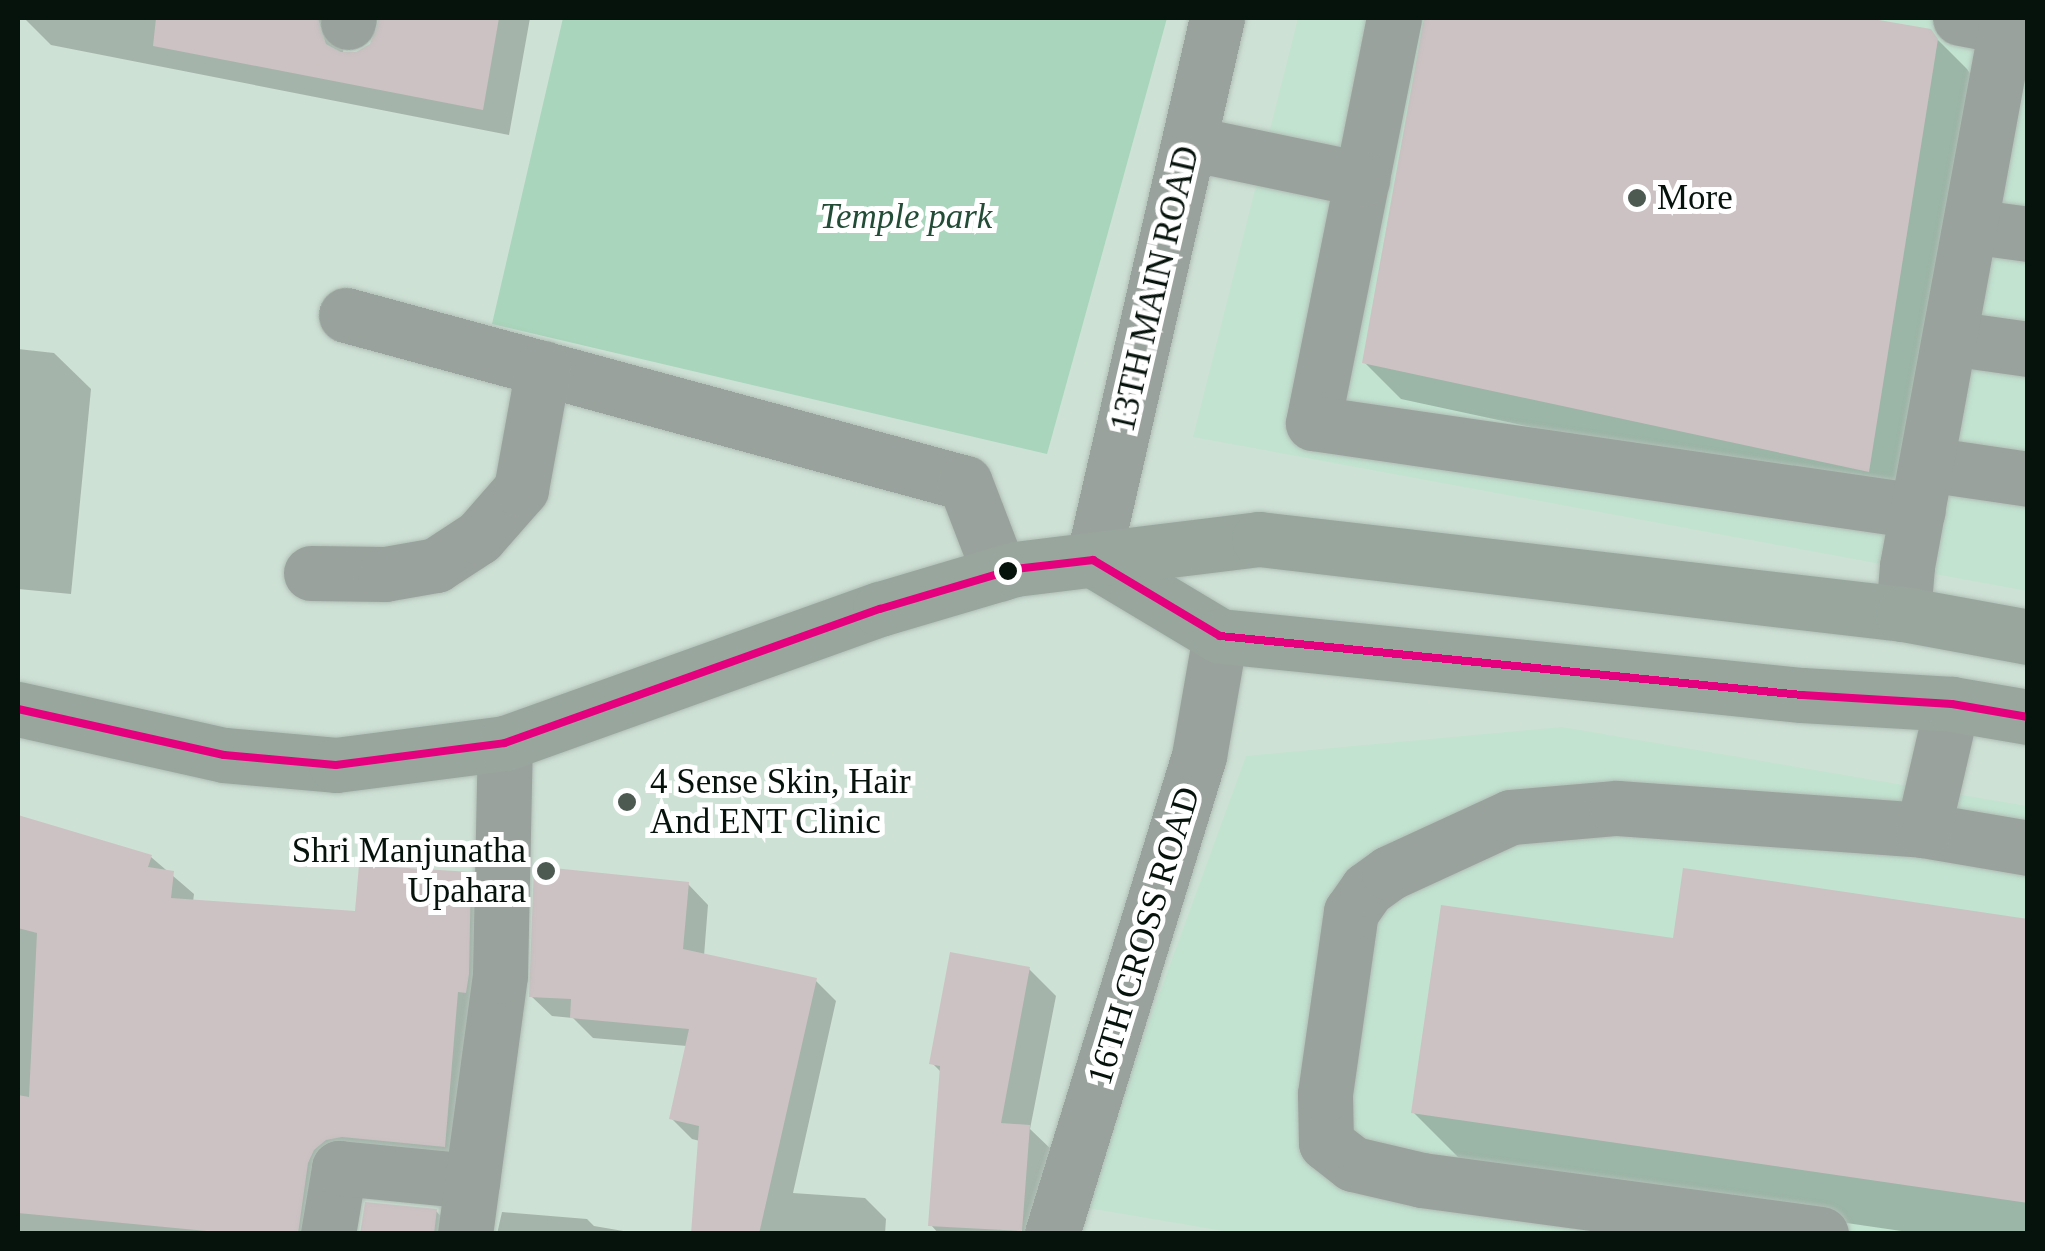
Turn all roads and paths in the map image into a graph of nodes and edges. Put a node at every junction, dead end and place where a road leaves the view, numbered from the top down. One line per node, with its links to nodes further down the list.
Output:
1 (1217, 18): 4 (street, 13TH MAIN ROAD)
2 (1394, 18): 5 (street)
3 (1998, 25): 6 (street)
4 (1188, 143): 5 (street); 14 (street, 13TH MAIN ROAD)
5 (1362, 178): 13 (street)
6 (1970, 226): 7 (street); 9 (street)
7 (2028, 234)
8 (346, 315): 11 (street)
9 (1950, 338): 10 (street); 13 (street)
10 (2028, 349)
11 (543, 368): 15 (street); 16 (street)
12 (2028, 479): 13 (street)
13 (1922, 487): 17 (street)
14 (1093, 560): 16 (main road); 17 (main road); 18 (main road)
15 (311, 573)
16 (1000, 574): 23 (main road)
17 (1903, 614): 19 (main road)
18 (1220, 636): 20 (main road); 28 (street, 16TH CROSS ROAD)
19 (2028, 637)
20 (1952, 704): 22 (main road); 24 (street)
21 (18, 709): 23 (main road)
22 (2028, 717)
23 (504, 744): 26 (street)
24 (1923, 830): 25 (street); 29 (street)
25 (2028, 848)
26 (469, 1207): 27 (street)
27 (328, 1234)
28 (1052, 1234)
29 (1821, 1234)

